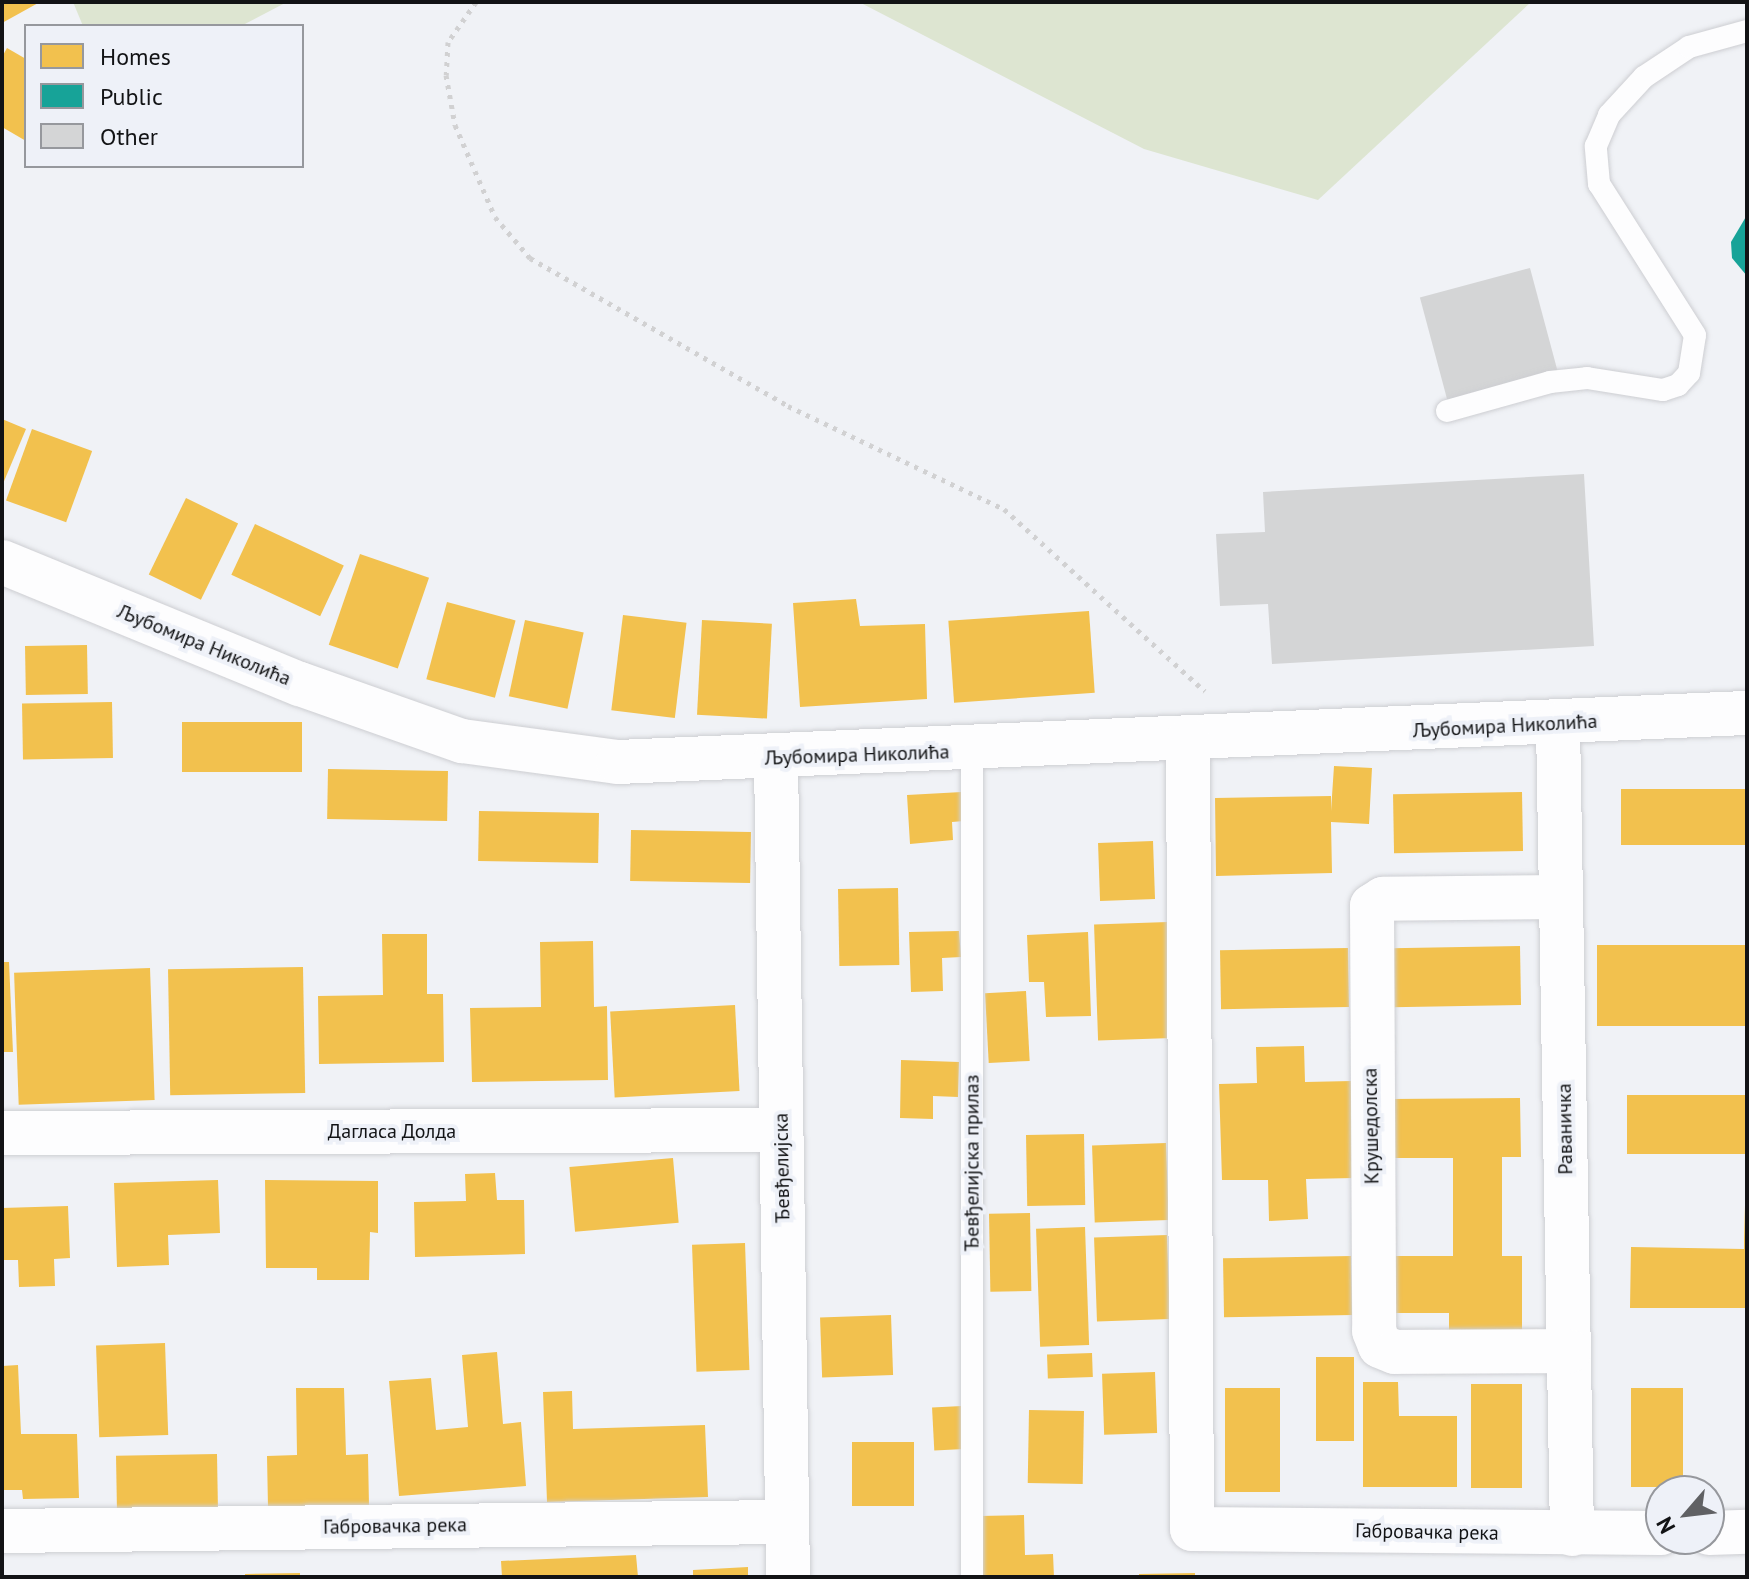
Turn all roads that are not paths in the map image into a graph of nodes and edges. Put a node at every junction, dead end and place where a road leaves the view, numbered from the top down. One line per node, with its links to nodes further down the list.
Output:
1 (1747, 31): 2 (lane)
2 (1447, 411)
3 (2, 562): 8 (street, Љубомира Николића)
4 (1747, 713): 5 (street, Љубомира Николића)
5 (1558, 724): 6 (street, Љубомира Николића); 9 (street, Раваничка)
6 (1188, 740): 7 (street, Љубомира Николића); 18 (street, Габровачка река)
7 (972, 750): 8 (street, Љубомира Николића); 20 (lane, Ђевђелијска прилаз)
8 (776, 759): 10 (street, Ђевђелијска)
9 (1561, 897): 12 (street, Раваничка); 12 (street, Крушедолска)
10 (781, 1130): 11 (street, Дагласа Долда); 13 (street, Ђевђелијска)
11 (2, 1133)
12 (1569, 1351): 18 (street, Раваничка)
13 (787, 1522): 14 (street, Габровачка река); 19 (street, Ђевђелијска)
14 (2, 1531)
15 (1747, 1532): 17 (street)
16 (1645, 1533): 18 (street, Габровачка река)
17 (1725, 1533)
18 (1572, 1534)
19 (788, 1577)
20 (972, 1577)

